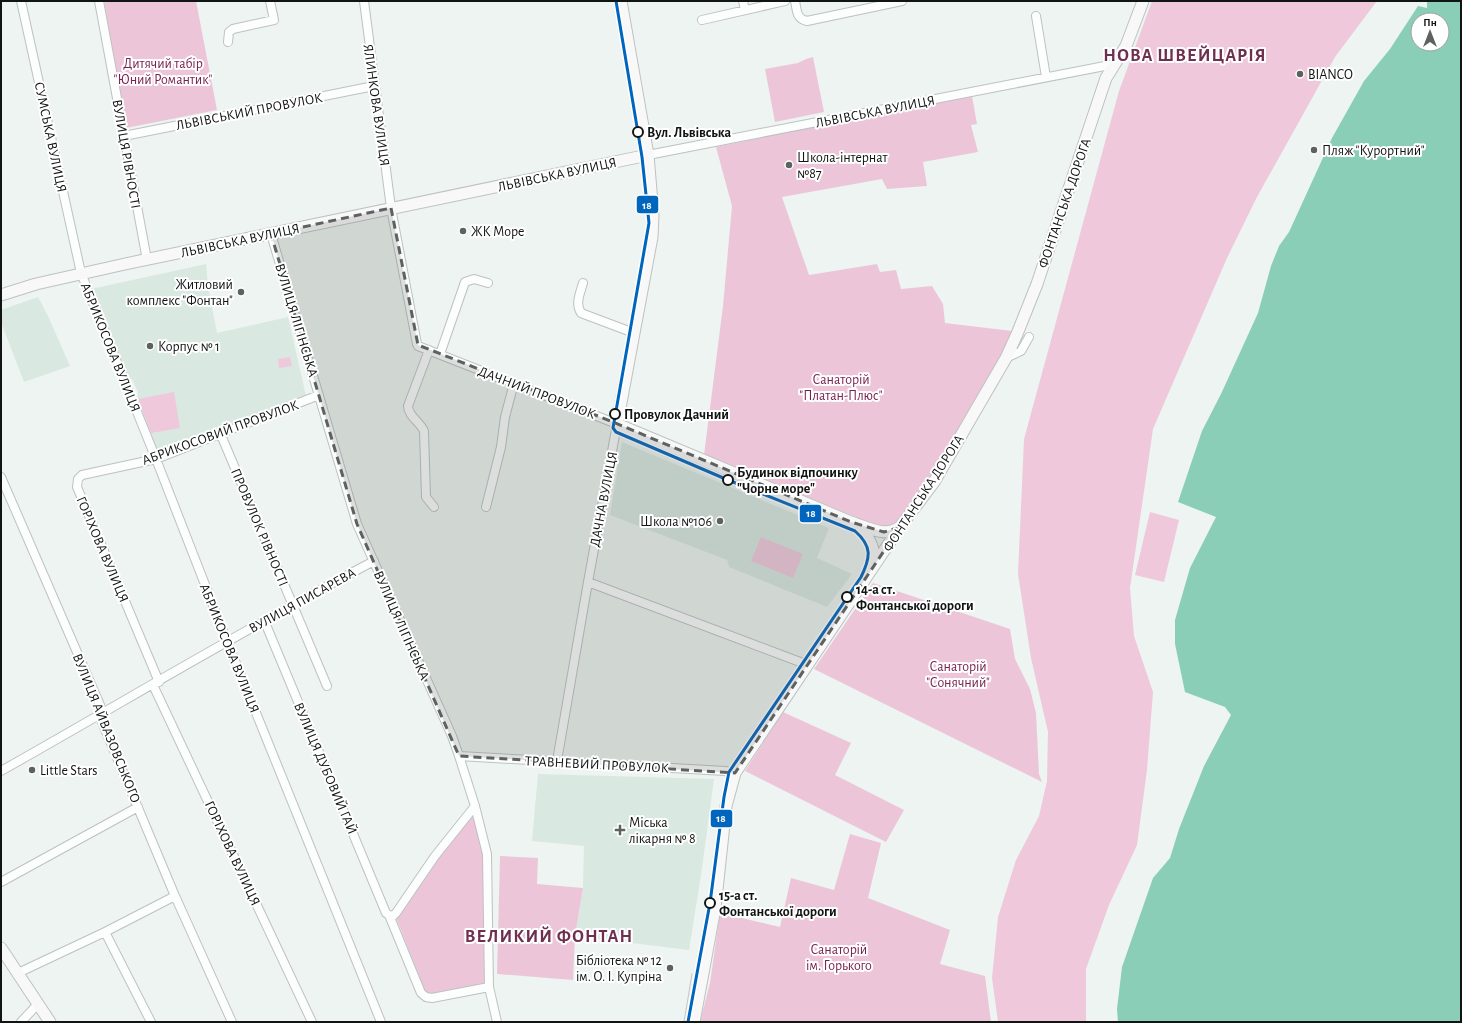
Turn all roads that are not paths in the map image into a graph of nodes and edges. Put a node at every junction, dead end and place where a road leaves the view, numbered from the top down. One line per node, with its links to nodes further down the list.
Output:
1 (21, 1): 23 (street, СУМСЬКА ВУЛИЦЯ)
2 (100, 1): 18 (street, ВУЛИЦЯ РІВНОСТІ)
3 (270, 1): 14 (street)
4 (364, 1): 17 (street, ЯЛИНКОВА ВУЛИЦЯ)
5 (621, 1): 19 (main road, ДАЧНА ВУЛИЦЯ)
6 (743, 1): 11 (street)
7 (785, 1): 11 (street)
8 (795, 1): 9 (street)
9 (902, 1)
10 (1143, 1): 15 (main road, ФОНТАНСЬКА ДОРОГА)
11 (745, 10): 13 (street)
12 (1036, 16): 16 (street)
13 (702, 20)
14 (228, 42)
15 (1115, 64): 16 (street, ЛЬВІВСЬКА ВУЛИЦЯ); 31 (main road, ФОНТАНСЬКА ДОРОГА)
16 (1046, 77): 19 (street, ЛЬВІВСЬКА ВУЛИЦЯ)
17 (374, 86): 18 (street, ЛЬВІВСЬКИЙ ПРОВУЛОК); 20 (street, ЯЛИНКОВА ВУЛИЦЯ)
18 (124, 136): 22 (street, ВУЛИЦЯ РІВНОСТІ)
19 (648, 155): 20 (main road, ЛЬВІВСЬКА ВУЛИЦЯ); 27 (main road, ДАЧНА ВУЛИЦЯ)
20 (391, 208): 21 (main road, ЛЬВІВСЬКА ВУЛИЦЯ); 29 (street, ДАЧНИЙ ПРОВУЛОК)
21 (271, 234): 22 (main road, ЛЬВІВСЬКА ВУЛИЦЯ); 33 (street, ВУЛИЦЯ ЛІГІНСЬКА)
22 (147, 260): 23 (main road, ЛЬВІВСЬКА ВУЛИЦЯ)
23 (81, 274): 26 (main road, ЛЬВІВСЬКА ВУЛИЦЯ); 36 (street, АБРИКОСОВА ВУЛИЦЯ)
24 (583, 283): 27 (street)
25 (488, 284): 30 (street)
26 (1, 295)
27 (634, 333): 34 (main road, ДАЧНА ВУЛИЦЯ)
28 (1029, 337): 31 (street)
29 (429, 350): 30 (street, ДАЧНИЙ ПРОВУЛОК); 39 (street)
30 (440, 354): 32 (street, ДАЧНИЙ ПРОВУЛОК)
31 (1006, 358): 42 (main road, ФОНТАНСЬКА ДОРОГА)
32 (514, 383): 34 (street, ДАЧНИЙ ПРОВУЛОК); 40 (street)
33 (320, 395): 35 (street, АБРИКОСОВИЙ ПРОВУЛОК); 43 (street, ВУЛИЦЯ ЛІГІНСЬКА)
34 (617, 424): 41 (main road, ДАЧНИЙ ПРОВУЛОК); 45 (street, ДАЧНА ВУЛИЦЯ)
35 (222, 435): 36 (street, АБРИКОСОВИЙ ПРОВУЛОК); 46 (street, ПРОВУЛОК РІВНОСТІ)
36 (156, 459): 38 (street, АБРИКОСОВИЙ ПРОВУЛОК); 48 (street, АБРИКОСОВА ВУЛИЦЯ)
37 (1, 477): 52 (street, ВУЛИЦЯ АЙВАЗОВСЬКОГО)
38 (76, 482): 50 (street, ГОРІХОВА ВУЛИЦЯ)
39 (434, 507)
40 (486, 507)
41 (851, 522): 42 (main road, ДАЧНИЙ ПРОВУЛОК); 44 (main road, ДАЧНИЙ ПРОВУЛОК)
42 (900, 527): 44 (main road, ФОНТАНСЬКА ДОРОГА)
43 (374, 561): 46 (street, ВУЛИЦЯ ПИСАРЕВА); 53 (street, ВУЛИЦЯ ЛІГІНСЬКА)
44 (871, 571): 49 (main road, ФОНТАНСЬКА ДОРОГА)
45 (588, 582): 49 (street); 54 (street, ДАЧНА ВУЛИЦЯ)
46 (293, 604): 47 (street, ВУЛИЦЯ ПИСАРЕВА); 51 (street, ПРОВУЛОК РІВНОСТІ)
47 (264, 620): 48 (street, ВУЛИЦЯ ПИСАРЕВА); 61 (street, ВУЛИЦЯ ДУБОВИЙ ГАЙ)
48 (227, 641): 50 (street, ВУЛИЦЯ ПИСАРЕВА); 72 (street, АБРИКОСОВА ВУЛИЦЯ)
49 (808, 665): 56 (main road, ФОНТАНСЬКА ДОРОГА)
50 (156, 683): 52 (street, ВУЛИЦЯ ПИСАРЕВА); 71 (street, ГОРІХОВА ВУЛИЦЯ)
51 (327, 686)
52 (101, 715): 55 (street, ВУЛИЦЯ ПИСАРЕВА); 58 (street, ВУЛИЦЯ АЙВАЗОВСЬКОГО)
53 (460, 756): 54 (street, ТРАВНЕВИЙ ПРОВУЛОК); 57 (street, ВУЛИЦЯ ЛІГІНСЬКА)
54 (557, 761): 56 (street, ТРАВНЕВИЙ ПРОВУЛОК)
55 (1, 771)
56 (735, 773): 74 (main road, ФОНТАНСЬКА ДОРОГА)
57 (475, 806): 61 (street); 65 (street, ВУЛИЦЯ ЛІГІНСЬКА)
58 (138, 807): 59 (street); 60 (street, ВУЛИЦЯ АЙВАЗОВСЬКОГО)
59 (1, 882)
60 (176, 896): 62 (street); 70 (street, ВУЛИЦЯ АЙВАЗОВСЬКОГО)
61 (389, 915): 65 (street, ВУЛИЦЯ ДУБОВИЙ ГАЙ)
62 (105, 932): 64 (street); 69 (street)
63 (1, 948): 64 (main road)
64 (18, 973): 66 (main road)
65 (489, 987): 73 (street, ВУЛИЦЯ ЛІГІНСЬКА)
66 (38, 1004): 67 (street); 68 (main road)
67 (21, 1022)
68 (50, 1022)
69 (151, 1022)
70 (232, 1022)
71 (312, 1022)
72 (381, 1022)
73 (497, 1022)
74 (694, 1022)

